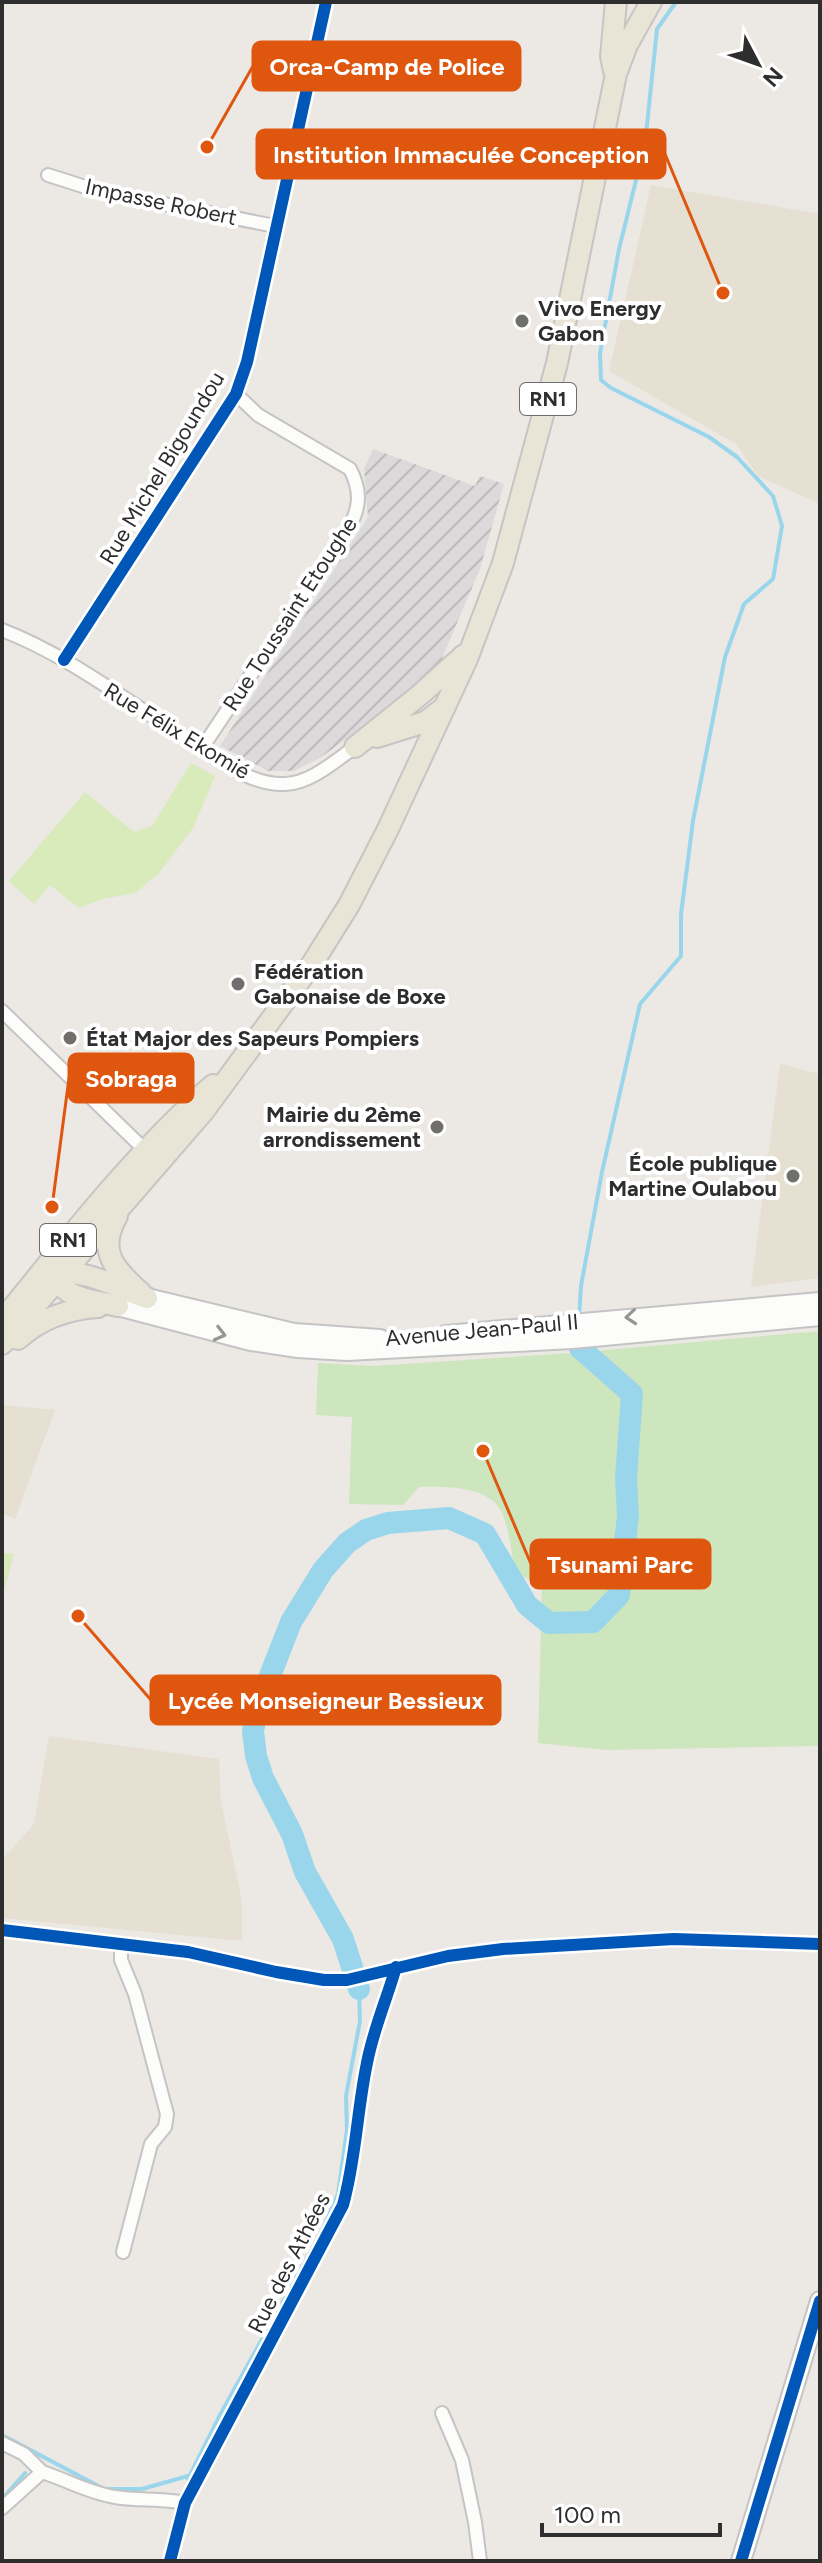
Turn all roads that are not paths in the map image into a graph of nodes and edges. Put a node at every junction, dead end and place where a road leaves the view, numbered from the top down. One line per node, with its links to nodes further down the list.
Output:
1 (326, 2): 6 (street, Rue Michel Bigoundou)
2 (616, 2): 4 (main road, RN1)
3 (651, 2): 4 (main road, RN1)
4 (616, 74): 9 (main road, RN1)
5 (48, 175): 6 (street, Impasse Robert)
6 (275, 226): 7 (street, Rue Michel Bigoundou)
7 (236, 394): 10 (street, Rue Michel Bigoundou); 14 (street, Rue Toussaint Etoughe)
8 (2, 630): 10 (street, Rue Félix Ekomié)
9 (470, 650): 11 (main road, RN1); 12 (main road)
10 (64, 660): 14 (street, Rue Félix Ekomié)
11 (439, 716): 12 (main road); 15 (main road, RN1)
12 (389, 725): 13 (main road); 15 (main road)
13 (355, 747): 14 (street, Rue Félix Ekomié)
14 (202, 748)
15 (415, 773): 17 (main road, RN1)
16 (2, 1011): 17 (street)
17 (147, 1158): 18 (main road, RN1); 19 (main road); 24 (main road, RN1)
18 (127, 1197): 19 (main road, RN1); 20 (main road)
19 (58, 1275): 20 (main road); 22 (main road); 24 (main road); 26 (main road, RN1)
20 (147, 1298): 25 (main road, Avenue Jean-Paul II)
21 (820, 1302): 25 (main road, Avenue Jean-Paul II, one-way to 25)
22 (118, 1306): 25 (main road, Avenue Jean-Paul II, one-way to 25); 27 (main road)
23 (820, 1316): 25 (main road, Avenue Jean-Paul II)
24 (2, 1324)
25 (579, 1330)
26 (2, 1344)
27 (2, 1356)
28 (2, 1930): 29 (street)
29 (121, 1944): 31 (street); 32 (street)
30 (820, 1944): 31 (street)
31 (396, 1967): 37 (street, Rue des Athées)
32 (123, 2252)
33 (820, 2301): 41 (main road)
34 (442, 2413): 40 (street)
35 (2, 2443): 36 (street)
36 (42, 2472): 37 (street); 38 (street)
37 (185, 2503): 39 (street, Rue des Athées)
38 (2, 2508)
39 (170, 2561)
40 (480, 2561)
41 (741, 2561)

